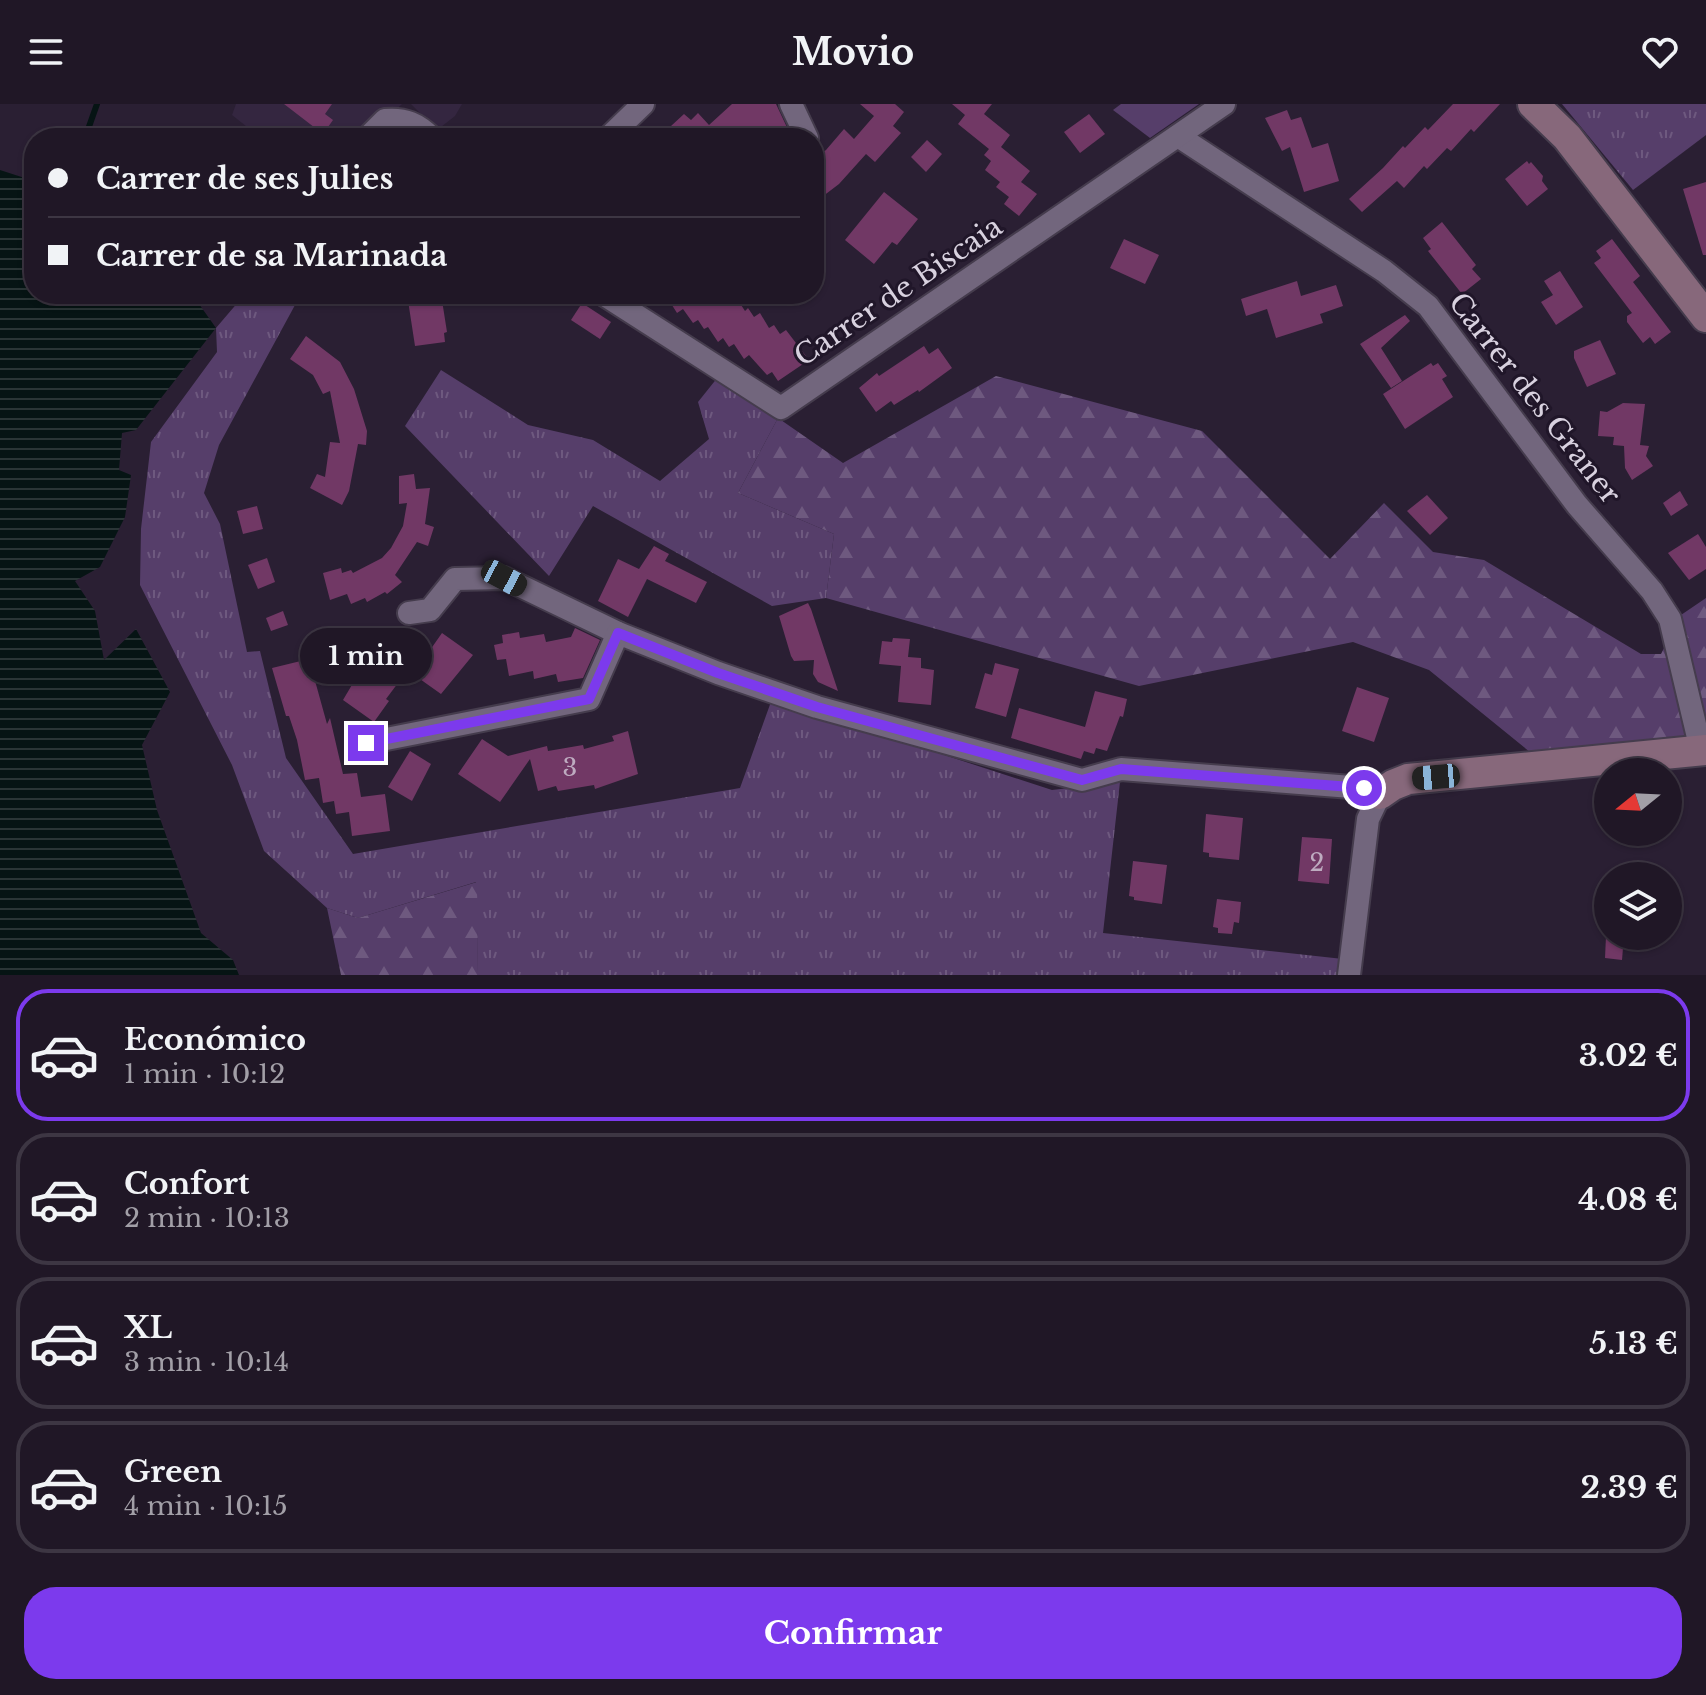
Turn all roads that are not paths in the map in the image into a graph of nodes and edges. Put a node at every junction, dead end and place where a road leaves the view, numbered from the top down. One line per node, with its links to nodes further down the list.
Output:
1 (643, 104): 7 (street)
2 (791, 104): 8 (street)
3 (1224, 104): 9 (street, Carrer de Biscaia)
4 (1533, 104): 11 (street)
5 (377, 128): 6 (street)
6 (423, 128)
7 (618, 128)
8 (802, 128)
9 (1178, 136): 10 (street, Carrer de Biscaia); 15 (street, Carrer des Graner)
10 (619, 304)
11 (1706, 317)
12 (409, 613): 13 (street)
13 (618, 633): 14 (street); 16 (street)
14 (366, 743)
15 (1704, 750): 16 (street)
16 (1380, 794): 17 (street)
17 (1349, 975)

